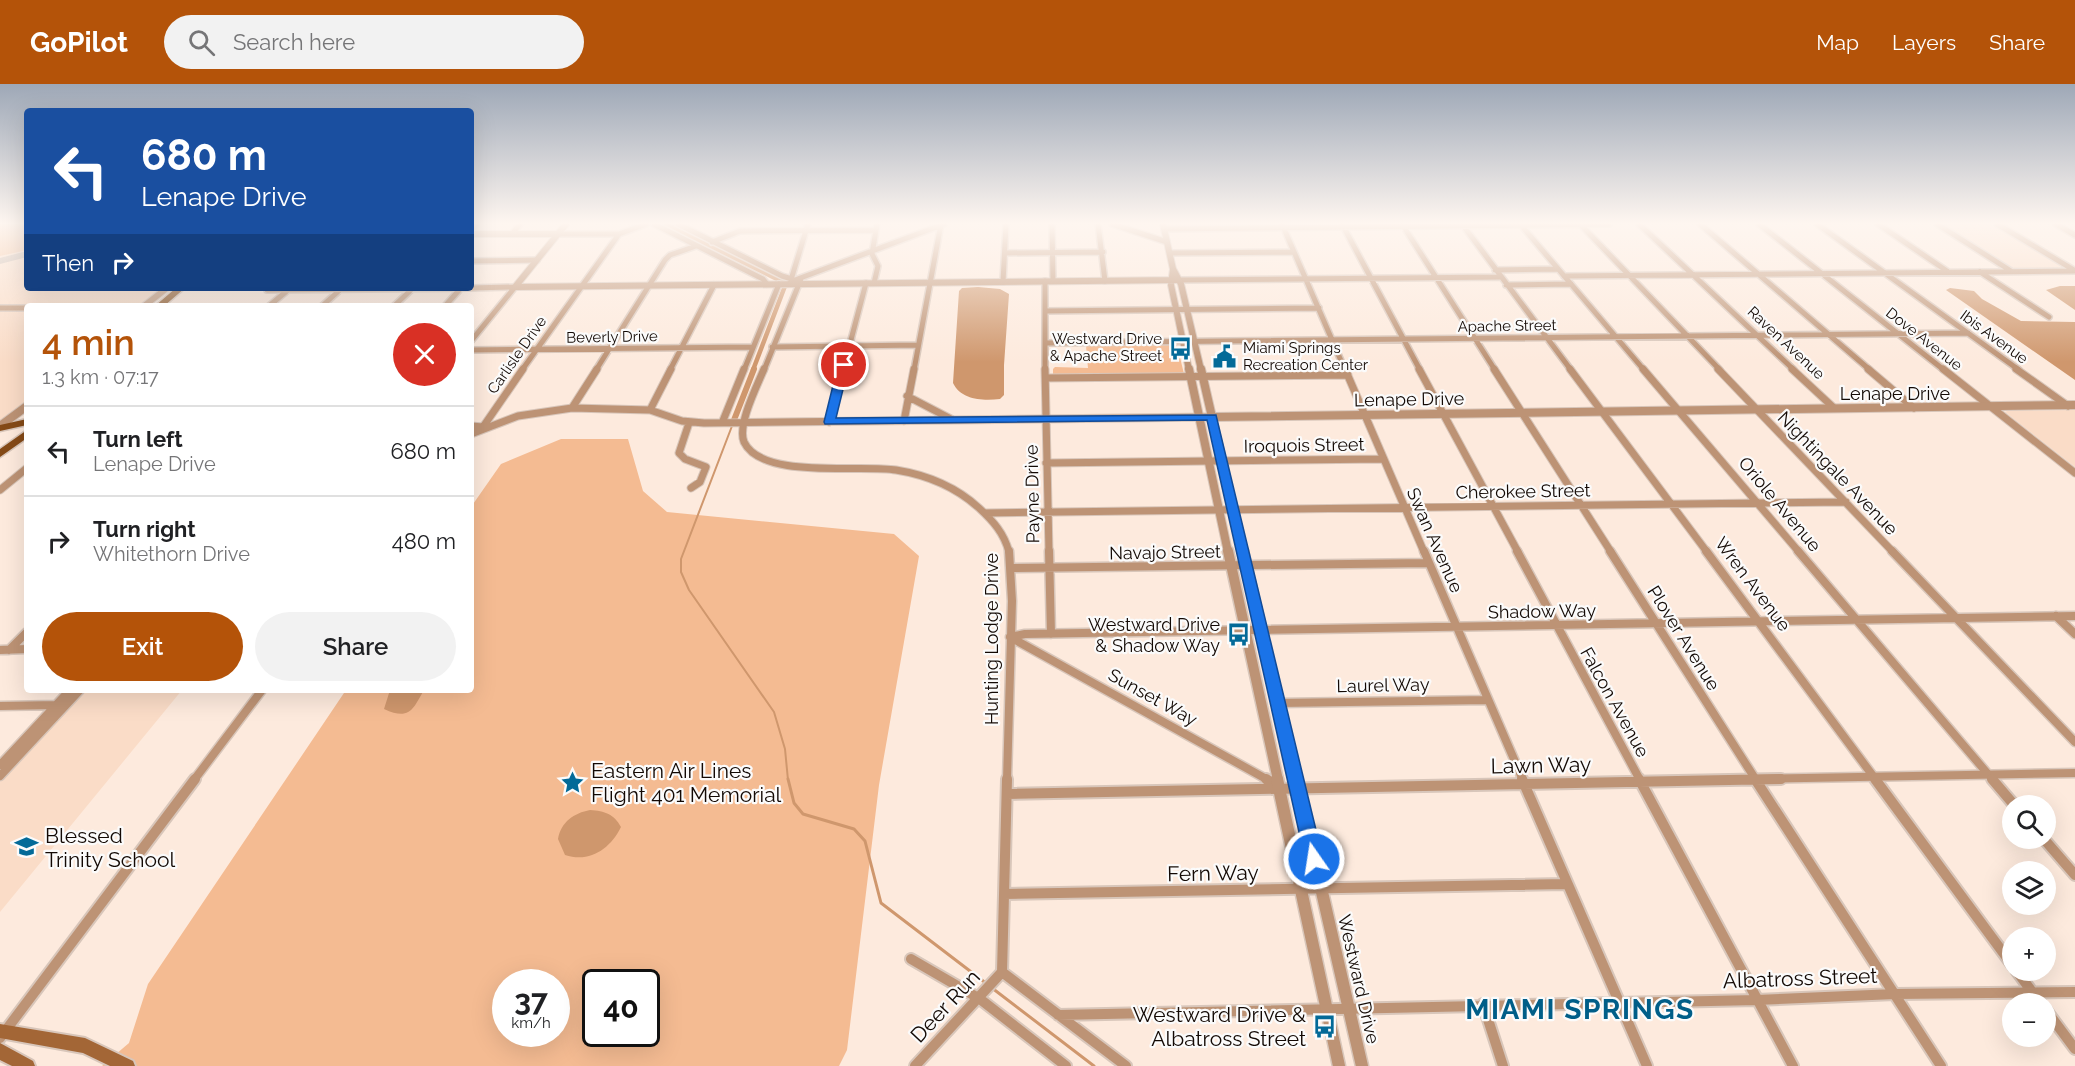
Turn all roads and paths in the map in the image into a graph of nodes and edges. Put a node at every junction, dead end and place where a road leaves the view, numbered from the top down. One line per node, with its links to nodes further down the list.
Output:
1 (1173, 269): 42 (street, Westward Drive); 43 (street, Westward Drive)
2 (529, 270): 58 (street)
3 (594, 270): 56 (street, Carlisle Drive)
4 (659, 270): 57 (street)
5 (744, 270): 50 (street)
6 (769, 270): 41 (street)
7 (796, 270): 41 (street)
8 (822, 270): 41 (street)
9 (877, 270): 48 (street)
10 (932, 270): 49 (street)
11 (1004, 270): 46 (street)
12 (1053, 270): 44 (street)
13 (1104, 270): 45 (street)
14 (1302, 270): 40 (street, Swan Avenue)
15 (1366, 270): 39 (street, Falcon Avenue)
16 (1430, 270): 37 (street, Plover Avenue)
17 (1495, 270): 18 (street); 38 (street, Wren Avenue)
18 (1506, 270)
19 (1559, 270): 36 (street, Oriole Avenue)
20 (1624, 270): 34 (street, Nightingale Avenue)
21 (1688, 270): 35 (street, Raven Avenue)
22 (1751, 270): 33 (street)
23 (1817, 270): 31 (street, Dove Avenue)
24 (1882, 270): 32 (street, Ibis Avenue)
25 (1945, 270): 28 (street)
26 (2009, 270): 30 (street)
27 (2075, 271): 30 (street)
28 (1948, 272): 29 (street); 32 (street)
29 (1980, 272): 30 (street); 80 (street)
30 (2012, 272)
31 (1821, 273): 32 (street); 33 (street); 81 (street, Dove Avenue)
32 (1886, 273): 82 (street, Ibis Avenue)
33 (1756, 274): 35 (street); 83 (street)
34 (1629, 275): 35 (street); 36 (street); 85 (street, Nightingale Avenue)
35 (1694, 275): 84 (street, Raven Avenue)
36 (1564, 276): 53 (street, Oriole Avenue)
37 (1435, 277): 38 (street); 39 (street); 89 (street, Plover Avenue)
38 (1500, 277): 55 (street, Wren Avenue)
39 (1370, 278): 40 (street); 91 (street, Falcon Avenue)
40 (1306, 279): 43 (street); 76 (street, Swan Avenue)
41 (794, 280): 51 (street); 52 (street); 98 (street)
42 (1171, 280): 43 (street); 45 (street); 77 (street, Westward Drive)
43 (1180, 280): 78 (street, Westward Drive)
44 (1053, 281): 45 (street); 47 (street)
45 (1105, 281)
46 (1003, 282): 47 (street); 49 (street)
47 (1045, 282): 79 (street, Payne Drive)
48 (874, 283): 49 (street); 52 (street)
49 (930, 283): 95 (street)
50 (767, 284): 51 (street); 54 (street)
51 (779, 284): 97 (street)
52 (866, 284): 96 (street)
53 (1571, 284): 55 (street); 88 (street, Oriole Avenue)
54 (714, 285): 57 (street); 99 (street)
55 (1506, 285): 87 (street, Wren Avenue)
56 (582, 286): 57 (street); 58 (street); 102 (street, Carlisle Drive)
57 (648, 286): 100 (street)
58 (515, 287): 59 (street); 86 (street)
59 (474, 288)
60 (163, 291): 67 (street)
61 (182, 291): 68 (main road)
62 (182, 291): 69 (main road)
63 (287, 291): 70 (street)
64 (339, 291): 71 (street)
65 (409, 291): 72 (street)
66 (458, 291): 73 (street)
67 (148, 303)
68 (164, 303)
69 (172, 303)
70 (273, 303)
71 (325, 303)
72 (397, 303)
73 (448, 303)
74 (0, 308): 75 (street)
75 (24, 308)
76 (1319, 308): 78 (street); 90 (street, Swan Avenue)
77 (1177, 310): 78 (street); 79 (street); 92 (street, Westward Drive)
78 (1187, 310): 93 (street, Westward Drive)
79 (1045, 311): 94 (street, Payne Drive)
80 (2049, 317)
81 (1897, 333): 82 (street, Apache Street); 83 (street, Apache Street); 109 (street, Dove Avenue)
82 (1968, 333): 108 (street, Ibis Avenue)
83 (1828, 334): 84 (street, Apache Street); 113 (street)
84 (1757, 335): 85 (street, Apache Street); 112 (street, Raven Avenue)
85 (1686, 336): 88 (street, Apache Street); 115 (street, Nightingale Avenue)
86 (474, 337)
87 (1546, 337): 88 (street, Apache Street); 89 (street, Apache Street); 117 (street, Wren Avenue)
88 (1616, 337): 116 (street, Oriole Avenue)
89 (1476, 338): 91 (street, Apache Street); 118 (street, Plover Avenue)
90 (1333, 339): 91 (street, Apache Street); 93 (street, Apache Street); 103 (street, Swan Avenue)
91 (1404, 339): 119 (street, Falcon Avenue)
92 (1184, 342): 93 (street, Apache Street); 94 (street, Apache Street); 104 (street, Westward Drive)
93 (1195, 342): 105 (street, Westward Drive)
94 (1046, 343): 106 (street, Payne Drive)
95 (918, 345): 96 (street); 107 (street)
96 (849, 346): 98 (street); 126 (street)
97 (753, 347): 99 (street, Beverly Drive); 128 (street)
98 (772, 347): 129 (street)
99 (681, 348): 100 (street, Beverly Drive); 114 (street)
100 (609, 349): 102 (street, Beverly Drive); 111 (street)
101 (474, 350): 102 (street, Beverly Drive)
102 (536, 350): 133 (street, Carlisle Drive)
103 (1348, 375): 105 (street); 120 (street, Swan Avenue)
104 (1191, 377): 105 (street); 106 (street); 121 (street, Westward Drive)
105 (1203, 377): 122 (street, Westward Drive)
106 (1046, 378): 123 (street, Payne Drive)
107 (907, 396): 124 (street); 125 (street)
108 (2072, 406): 109 (street, Lenape Drive)
109 (1991, 407): 113 (street, Lenape Drive); 144 (street, Dove Avenue)
110 (24, 408): 134 (street)
111 (572, 408): 114 (street); 133 (street)
112 (1834, 408): 113 (street, Lenape Drive); 115 (street, Lenape Drive)
113 (1914, 408)
114 (650, 410): 127 (street)
115 (1757, 410): 116 (street, Lenape Drive); 147 (street, Nightingale Avenue)
116 (1679, 411): 117 (street, Lenape Drive); 149 (street, Oriole Avenue)
117 (1601, 412): 118 (street, Lenape Drive); 148 (street, Wren Avenue)
118 (1523, 413): 119 (street, Lenape Drive); 150 (street, Plover Avenue)
119 (1443, 414): 120 (street, Lenape Drive); 151 (street, Falcon Avenue)
120 (1364, 415): 122 (street, Lenape Drive); 139 (street, Swan Avenue)
121 (1200, 417): 122 (street, Lenape Drive); 123 (street, Lenape Drive); 140 (street, Westward Drive)
122 (1212, 417): 141 (street, Westward Drive)
123 (1046, 419): 124 (street, Lenape Drive); 142 (street, Payne Drive)
124 (953, 420): 125 (street, Lenape Drive)
125 (904, 421): 126 (street, Lenape Drive)
126 (829, 422): 129 (street, Lenape Drive)
127 (689, 423): 128 (street); 145 (street)
128 (722, 423): 129 (street)
129 (743, 423): 156 (street, Hunting Lodge Drive)
130 (24, 424): 134 (main road)
131 (24, 425): 137 (main road)
132 (474, 426): 133 (street)
133 (483, 427): 135 (street)
134 (0, 428): 137 (main road)
135 (474, 432)
136 (24, 436): 138 (main road)
137 (4, 442)
138 (0, 454)
139 (1383, 459): 141 (street, Iroquois Street); 152 (street, Swan Avenue)
140 (1209, 460): 141 (street, Iroquois Street); 142 (street, Iroquois Street); 153 (street, Westward Drive)
141 (1222, 460): 154 (street, Westward Drive)
142 (1046, 463): 155 (street, Payne Drive)
143 (24, 470): 146 (street)
144 (2075, 473)
145 (691, 488)
146 (0, 490)
147 (1846, 502): 149 (street, Cherokee Street); 164 (street, Nightingale Avenue)
148 (1669, 503): 149 (street, Cherokee Street); 150 (street, Cherokee Street); 165 (street, Wren Avenue)
149 (1757, 503): 166 (street, Oriole Avenue)
150 (1582, 505): 151 (street, Cherokee Street); 167 (street, Plover Avenue)
151 (1493, 506): 152 (street, Cherokee Street); 168 (street, Falcon Avenue)
152 (1405, 507): 154 (street, Cherokee Street); 157 (street, Swan Avenue)
153 (1220, 510): 154 (street, Cherokee Street); 155 (street, Cherokee Street); 158 (street, Westward Drive)
154 (1234, 510): 159 (street, Westward Drive)
155 (1048, 512): 156 (street, Cherokee Street); 161 (street, Payne Drive)
156 (986, 513): 160 (street, Hunting Lodge Drive)
157 (1428, 563): 159 (street, Navajo Street); 169 (street, Swan Avenue)
158 (1232, 566): 159 (street, Navajo Street); 161 (street, Navajo Street); 170 (street, Westward Drive)
159 (1247, 566): 171 (street, Westward Drive)
160 (1010, 568): 161 (street, Navajo Street); 175 (street, Hunting Lodge Drive)
161 (1048, 568): 173 (street, Payne Drive)
162 (2056, 616): 163 (street, Shadow Way); 164 (street, Shadow Way); 174 (street)
163 (2075, 616)
164 (1957, 619): 166 (street, Shadow Way); 185 (street, Nightingale Avenue)
165 (1758, 620): 166 (street, Shadow Way); 167 (street, Shadow Way); 190 (street, Wren Avenue)
166 (1856, 620): 188 (street, Oriole Avenue)
167 (1657, 624): 168 (street, Shadow Way); 191 (street, Plover Avenue)
168 (1556, 625): 169 (street, Shadow Way); 192 (street, Falcon Avenue)
169 (1457, 627): 171 (street, Shadow Way); 181 (street, Swan Avenue)
170 (1245, 630): 171 (street, Shadow Way); 173 (street, Shadow Way); 195 (street, Westward Drive)
171 (1262, 630): 182 (street, Westward Drive)
172 (24, 634): 176 (street)
173 (1051, 634): 175 (street, Shadow Way)
174 (2075, 634)
175 (1010, 637): 195 (street, Sunset Way); 196 (street, Hunting Lodge Drive)
176 (4, 650): 177 (street)
177 (24, 650)
178 (68, 693): 183 (street)
179 (76, 693): 183 (street)
180 (260, 693): 219 (street)
181 (1488, 700): 182 (street, Laurel Way); 193 (street, Swan Avenue)
182 (1279, 703): 194 (street, Westward Drive)
183 (61, 705): 184 (street); 186 (street)
184 (0, 706)
185 (2075, 742)
186 (2, 768): 189 (street)
187 (2075, 773): 188 (street, Lawn Way)
188 (1989, 775): 190 (street, Lawn Way); 197 (street, Oriole Avenue)
189 (0, 776)
190 (1872, 778): 191 (street, Lawn Way); 204 (street, Wren Avenue)
191 (1755, 779): 192 (street, Lawn Way); 210 (street, Plover Avenue)
192 (1641, 782): 193 (street, Lawn Way); 212 (street, Falcon Avenue)
193 (1524, 784): 194 (street, Lawn Way); 200 (street, Swan Avenue)
194 (1298, 788): 195 (street, Lawn Way); 201 (street, Westward Drive)
195 (1280, 789): 196 (street, Lawn Way); 202 (street, Westward Drive)
196 (1007, 794): 203 (street, Hunting Lodge Drive)
197 (2006, 795)
198 (2053, 849): 199 (street)
199 (2075, 875)
200 (1566, 884): 201 (street, Fern Way); 213 (street, Swan Avenue)
201 (1321, 888): 202 (street, Fern Way); 215 (street, Westward Drive)
202 (1301, 889): 203 (street, Fern Way); 216 (street, Westward Drive)
203 (1004, 894): 206 (street, Hunting Lodge Drive)
204 (2002, 951)
205 (911, 959): 211 (street)
206 (1000, 975): 211 (street, Deer Run); 217 (street)
207 (2024, 981): 208 (street)
208 (2032, 992): 209 (street, Albatross Street); 210 (street, Albatross Street)
209 (2075, 992)
210 (1895, 994): 212 (street, Albatross Street); 232 (street, Plover Avenue)
211 (982, 996): 224 (street, Deer Run); 225 (street)
212 (1757, 1000): 213 (street, Albatross Street); 231 (street, Falcon Avenue)
213 (1620, 1001): 214 (street, Albatross Street); 230 (street, Swan Avenue)
214 (1483, 1004): 215 (street, Albatross Street); 229 (street)
215 (1349, 1007): 216 (street, Albatross Street); 228 (street, Westward Drive)
216 (1327, 1008): 217 (street, Albatross Street); 227 (street, Westward Drive)
217 (1058, 1015): 226 (street)
218 (2056, 1023): 220 (street)
219 (2, 1033): 223 (main road)
220 (2075, 1049)
221 (0, 1051): 222 (main road)
222 (27, 1066)
223 (127, 1066)
224 (915, 1066)
225 (1066, 1066)
226 (1126, 1066)
227 (1339, 1066)
228 (1362, 1066)
229 (1503, 1066)
230 (1647, 1066)
231 (1793, 1066)
232 (1941, 1066)

